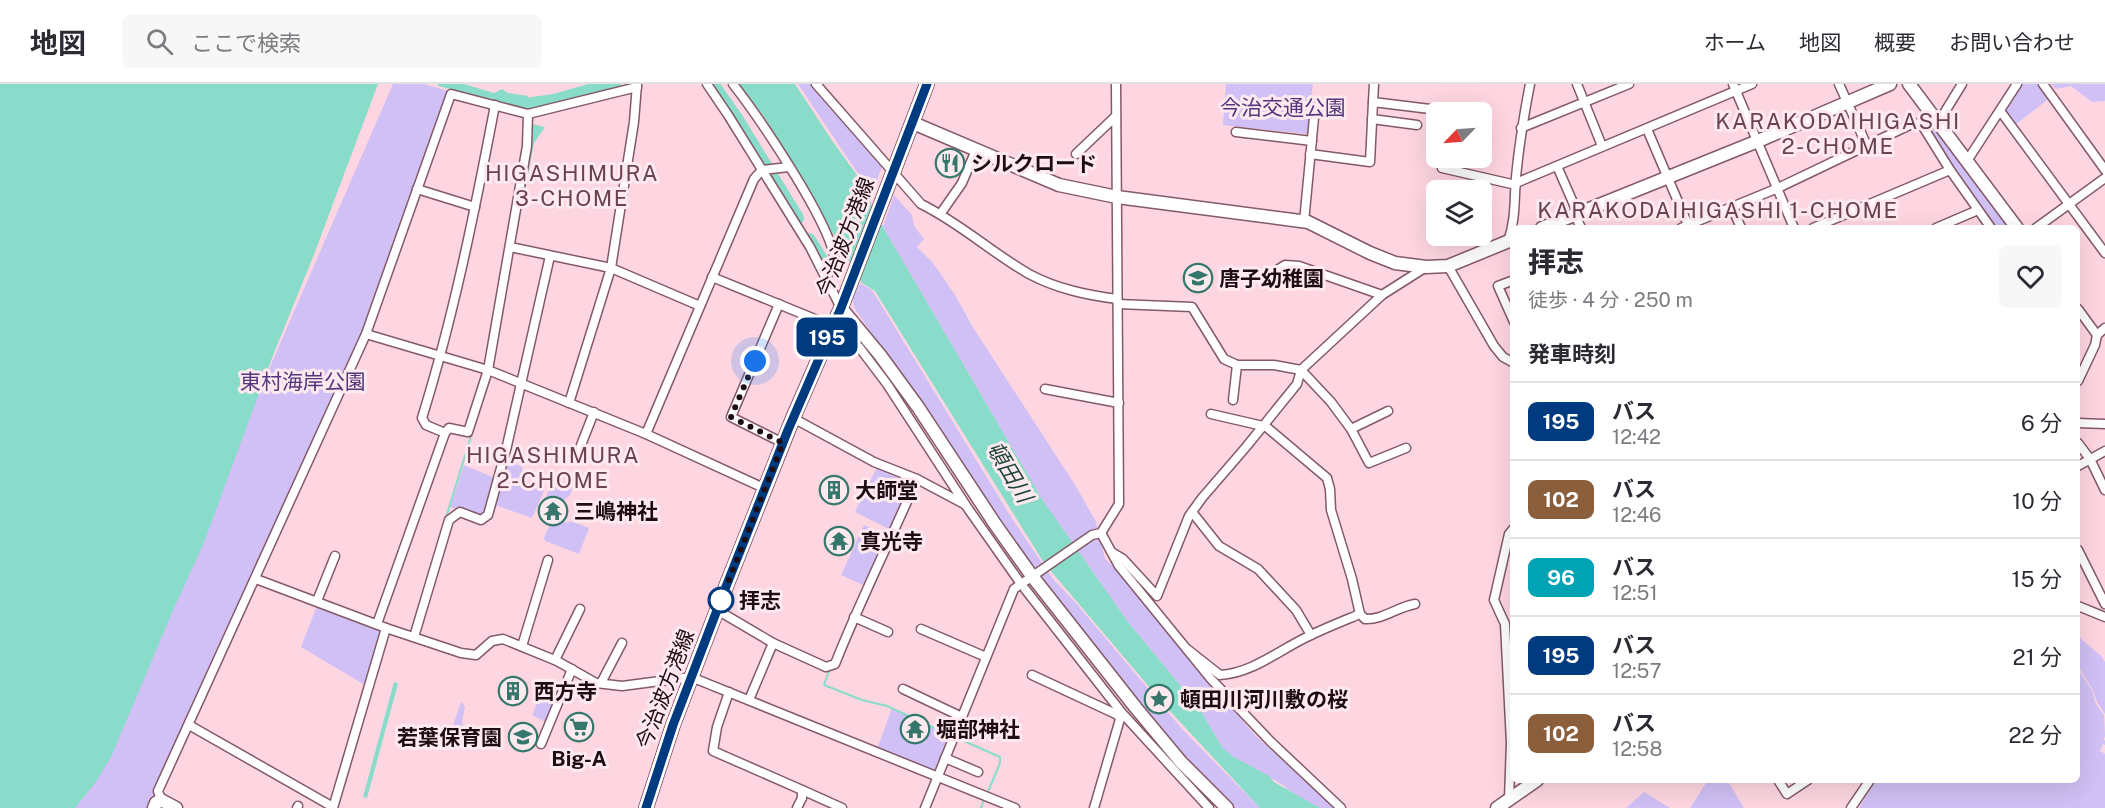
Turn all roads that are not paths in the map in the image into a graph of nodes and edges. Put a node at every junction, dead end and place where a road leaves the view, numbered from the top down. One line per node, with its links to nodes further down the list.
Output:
1 (707, 84): 47 (street)
2 (733, 84): 45 (street)
3 (816, 84): 50 (street)
4 (927, 84): 30 (main road, 今治波方港線)
5 (1116, 84): 27 (street)
6 (1374, 84): 19 (street)
7 (1530, 84): 33 (street)
8 (1577, 84): 20 (street)
9 (1629, 84): 20 (street)
10 (1752, 84): 18 (street)
11 (1839, 84): 21 (street)
12 (1890, 84): 21 (street)
13 (1909, 84): 29 (street)
14 (1962, 84): 29 (street)
15 (2017, 84): 25 (street)
16 (2043, 84): 49 (street)
17 (637, 86): 26 (street); 82 (street)
18 (1735, 87): 34 (street); 37 (street)
19 (1372, 102): 24 (street); 28 (street)
20 (1585, 102): 33 (street); 38 (street)
21 (1847, 103): 37 (street); 39 (street)
22 (495, 105): 26 (street); 55 (street); 58 (street)
23 (1315, 107): 36 (street)
24 (1426, 109)
25 (2001, 111): 43 (street); 57 (street)
26 (528, 114): 77 (street)
27 (1116, 116): 41 (street); 56 (street)
28 (1372, 119): 31 (street); 42 (street)
29 (1936, 120): 32 (street); 43 (street)
30 (913, 123): 40 (street); 50 (main road, 今治波方港線)
31 (1417, 125)
32 (1922, 125): 39 (street); 48 (street)
33 (1521, 128): 53 (street)
34 (1647, 129): 38 (street); 51 (street)
35 (1236, 132): 36 (street)
36 (1312, 141): 42 (street)
37 (1758, 141): 51 (street); 54 (street)
38 (1602, 146): 44 (street)
39 (1868, 146): 54 (street)
40 (976, 150): 56 (street); 61 (street)
41 (1076, 154)
42 (1310, 154): 63 (street)
43 (1967, 161): 74 (street)
44 (1557, 166): 53 (street); 62 (street)
45 (789, 167): 47 (street); 85 (street)
46 (1442, 168): 53 (street)
47 (762, 170): 84 (street); 85 (street)
48 (1950, 170): 60 (street); 71 (street)
49 (2105, 170)
50 (892, 172): 61 (street); 91 (main road, 今治波方港線)
51 (1668, 178): 62 (street); 67 (street)
52 (2105, 178): 57 (street)
53 (1516, 184): 64 (street)
54 (1778, 188): 59 (street); 70 (street)
55 (417, 189): 58 (street); 96 (street)
56 (1117, 197): 63 (street); 88 (street)
57 (2069, 203): 75 (street); 78 (street)
58 (475, 207): 99 (street)
59 (1732, 207): 68 (street); 69 (street)
60 (1978, 210): 72 (street); 73 (street)
61 (941, 213): 88 (street)
62 (1576, 214): 65 (street); 66 (street)
63 (1304, 222): 81 (street)
64 (1514, 225)
65 (1549, 225)
66 (1580, 225)
67 (1683, 225)
68 (1689, 225)
69 (1740, 225)
70 (1793, 225)
71 (1820, 225)
72 (1943, 225)
73 (1989, 225)
74 (2015, 225)
75 (2040, 225)
76 (1510, 241): 80 (street)
77 (510, 247): 79 (street); 102 (street)
78 (2105, 254)
79 (550, 255): 82 (street); 105 (street)
80 (1449, 266): 81 (street); 100 (street)
81 (1426, 267): 87 (street)
82 (611, 268): 90 (street); 108 (street)
83 (1271, 274): 87 (street)
84 (712, 277): 89 (street); 90 (street)
85 (825, 277): 91 (street)
86 (1510, 282): 93 (street)
87 (1382, 296): 103 (street)
88 (1118, 302): 101 (street); 109 (street)
89 (779, 304): 94 (street); 120 (street)
90 (700, 306): 119 (street)
91 (841, 308): 94 (main road, 今治波方港線); 138 (street)
92 (2080, 312): 97 (street)
93 (1510, 313)
94 (832, 326): 113 (main road, 今治波方港線)
95 (2105, 328): 97 (street)
96 (366, 334): 99 (street); 139 (street)
97 (2097, 335): 104 (street)
98 (859, 347): 130 (street)
99 (442, 356): 102 (street); 118 (street)
100 (1510, 361)
101 (1237, 365): 103 (street); 107 (street)
102 (488, 370): 105 (street); 118 (street)
103 (1301, 370): 116 (street); 117 (street)
104 (2080, 377)
105 (521, 383): 108 (street); 156 (street)
106 (1045, 388): 109 (street)
107 (1233, 400)
108 (569, 403): 111 (street)
109 (1119, 403): 133 (street)
110 (1388, 411): 117 (street)
111 (594, 412): 119 (street); 124 (street)
112 (1211, 414): 116 (street)
113 (794, 418): 120 (main road, 今治波方港線); 127 (street)
114 (2080, 423): 115 (street)
115 (2105, 424)
116 (1264, 425): 131 (street); 148 (street)
117 (1351, 429): 122 (street)
118 (445, 433): 151 (street)
119 (646, 434): 129 (street)
120 (783, 443): 129 (main road, 今治波方港線)
121 (2080, 446): 125 (street)
122 (1407, 448)
123 (2105, 451): 125 (street)
124 (576, 458)
125 (2090, 459): 126 (street); 128 (street)
126 (2080, 465)
127 (917, 479): 130 (street); 149 (street)
128 (2105, 488)
129 (766, 489): 147 (main road, 今治波方港線)
130 (965, 504): 140 (street)
131 (1192, 512): 134 (street); 155 (street)
132 (1510, 533): 173 (street)
133 (1097, 534): 134 (street); 138 (street)
134 (1113, 553): 160 (street)
135 (2080, 554): 144 (street)
136 (335, 556): 142 (street)
137 (548, 560): 159 (street)
138 (1035, 573): 161 (street); 196 (street)
139 (256, 579): 142 (street); 174 (street)
140 (1019, 581)
141 (1025, 589): 169 (street)
142 (317, 601): 151 (street)
143 (1415, 604): 148 (street)
144 (2105, 604)
145 (2080, 607): 150 (street)
146 (580, 609): 162 (street)
147 (717, 610): 158 (street); 165 (main road, 今治波方港線)
148 (1360, 614): 155 (street)
149 (854, 617): 154 (street); 158 (street)
150 (2105, 617)
151 (377, 624): 152 (street)
152 (386, 628): 156 (street); 187 (street)
153 (921, 629): 161 (street)
154 (888, 632)
155 (1311, 635): 160 (street)
156 (414, 637): 159 (street)
157 (622, 643): 166 (street)
158 (773, 643): 170 (street)
159 (522, 646): 162 (street)
160 (1187, 649): 197 (street)
161 (986, 657): 172 (street)
162 (555, 660): 163 (street)
163 (572, 669): 166 (street); 175 (street)
164 (1032, 675): 171 (street)
165 (692, 676): 166 (street); 168 (street); 188 (main road, 今治波方港線)
166 (601, 683)
167 (903, 689): 172 (street)
168 (729, 692): 170 (street); 184 (street)
169 (1109, 696): 171 (street); 195 (street)
170 (749, 700): 179 (street)
171 (1118, 715): 194 (street)
172 (962, 717): 176 (street)
173 (1510, 723)
174 (189, 725): 186 (street); 187 (street)
175 (541, 744)
176 (945, 758): 178 (street); 179 (street)
177 (1510, 771): 185 (street)
178 (978, 772)
179 (938, 777): 192 (street); 193 (street)
180 (1533, 783): 185 (street)
181 (1780, 783): 182 (street)
182 (1804, 783)
183 (1868, 783): 199 (street)
184 (802, 790): 190 (street); 191 (street)
185 (1509, 799): 198 (street)
186 (158, 804): 189 (street)
187 (333, 807)
188 (648, 807)
189 (176, 808)
190 (797, 808)
191 (842, 808)
192 (925, 808)
193 (1015, 808)
194 (1094, 808)
195 (1209, 808)
196 (1227, 808)
197 (1341, 808)
198 (1497, 808)
199 (1851, 808)

